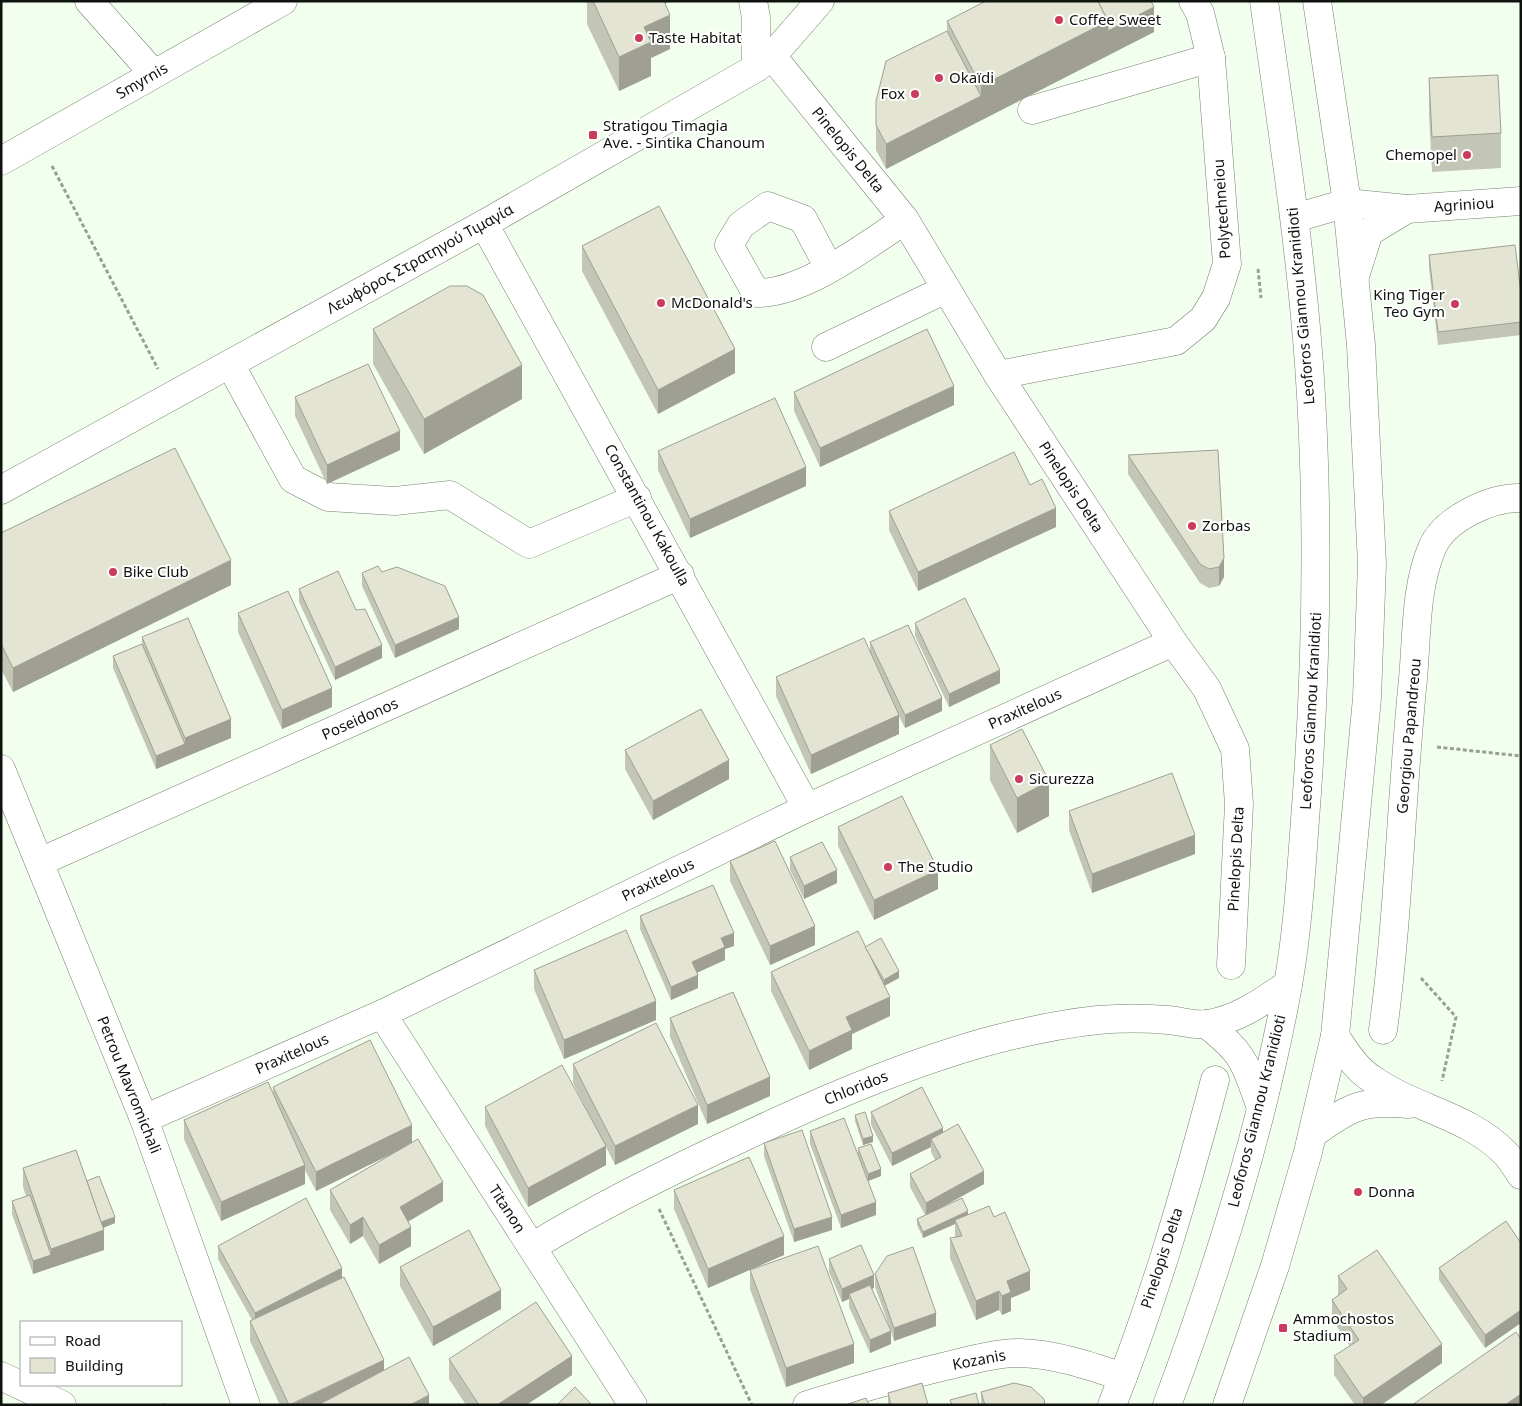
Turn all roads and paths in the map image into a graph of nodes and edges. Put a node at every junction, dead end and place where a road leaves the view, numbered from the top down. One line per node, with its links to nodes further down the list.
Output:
1 (89, 1): 10 (street)
2 (283, 1): 10 (street, Smyrnis)
3 (753, 1): 9 (street)
4 (820, 1): 9 (street, Λεωφόρος Στρατηγού Τιμαγία)
5 (1193, 1): 8 (street, Polytechneiou)
6 (1264, 1): 17 (street, Leoforos Giannou Kranidioti)
7 (1317, 1): 15 (street)
8 (1211, 58): 11 (street); 25 (street, Polytechneiou)
9 (764, 62): 18 (street, Pinelopis Delta); 19 (street, Λεωφόρος Στρατηγού Τιμαγία)
10 (154, 74): 12 (street, Smyrnis)
11 (1032, 110)
12 (38, 140): 13 (street, Smyrnis); 26 (path)
13 (1, 161)
14 (1521, 201): 16 (street, Agriniou)
15 (1347, 203): 16 (street, Agriniou); 17 (street, Agriniou); 21 (street)
16 (1407, 209): 21 (street, Agriniou)
17 (1295, 218): 39 (street, Leoforos Giannou Kranidioti)
18 (905, 220): 20 (street); 22 (street, Pinelopis Delta)
19 (484, 224): 24 (street, Λεωφόρος Στρατηγού Τιμαγία); 28 (street, Constantinou Kakoulla)
20 (829, 268)
21 (1355, 276): 43 (street)
22 (946, 289): 23 (street); 25 (street, Pinelopis Delta)
23 (826, 347)
24 (230, 364): 26 (street, Λεωφόρος Στρατηγού Τιμαγία); 28 (street)
25 (998, 375): 31 (street, Pinelopis Delta)
26 (172, 396): 27 (street, Λεωφόρος Στρατηγού Τιμαγία)
27 (1, 490)
28 (638, 498): 30 (street, Constantinou Kakoulla)
29 (1521, 498): 32 (street, Georgiou Papandreou)
30 (680, 575): 35 (street, Constantinou Kakoulla); 36 (street, Poseidonos)
31 (1173, 642): 35 (street, Praxitelous); 38 (street, Pinelopis Delta)
32 (1407, 744): 33 (path); 37 (street, Georgiou Papandreou)
33 (1521, 756)
34 (1, 769): 36 (street, Petrou Mavromichali)
35 (807, 808): 40 (street, Praxitelous)
36 (40, 862): 47 (street, Petrou Mavromichali)
37 (1394, 947): 42 (street, Georgiou Papandreou); 45 (path)
38 (1231, 965)
39 (1288, 984): 41 (street, Chloridos); 46 (street, Leoforos Giannou Kranidioti)
40 (382, 1014): 47 (street, Praxitelous); 51 (street, Titanon)
41 (1206, 1024): 46 (street); 50 (street, Chloridos)
42 (1383, 1030)
43 (1335, 1036): 45 (street); 48 (street)
44 (1215, 1080): 53 (street, Pinelopis Delta)
45 (1428, 1107): 48 (street); 49 (street)
46 (1261, 1108): 62 (street, Leoforos Giannou Kranidioti)
47 (144, 1119): 57 (street, Petrou Mavromichali)
48 (1314, 1133): 63 (street)
49 (1521, 1175)
50 (646, 1181): 51 (street, Chloridos); 59 (path)
51 (532, 1247): 58 (street, Titanon)
52 (1, 1376): 54 (street)
53 (1123, 1377): 60 (street, Kozanis); 61 (street)
54 (20, 1385)
55 (22, 1386): 56 (street)
56 (62, 1405)
57 (246, 1405)
58 (633, 1405)
59 (752, 1405)
60 (807, 1405)
61 (1112, 1405)
62 (1167, 1405)
63 (1227, 1405)

